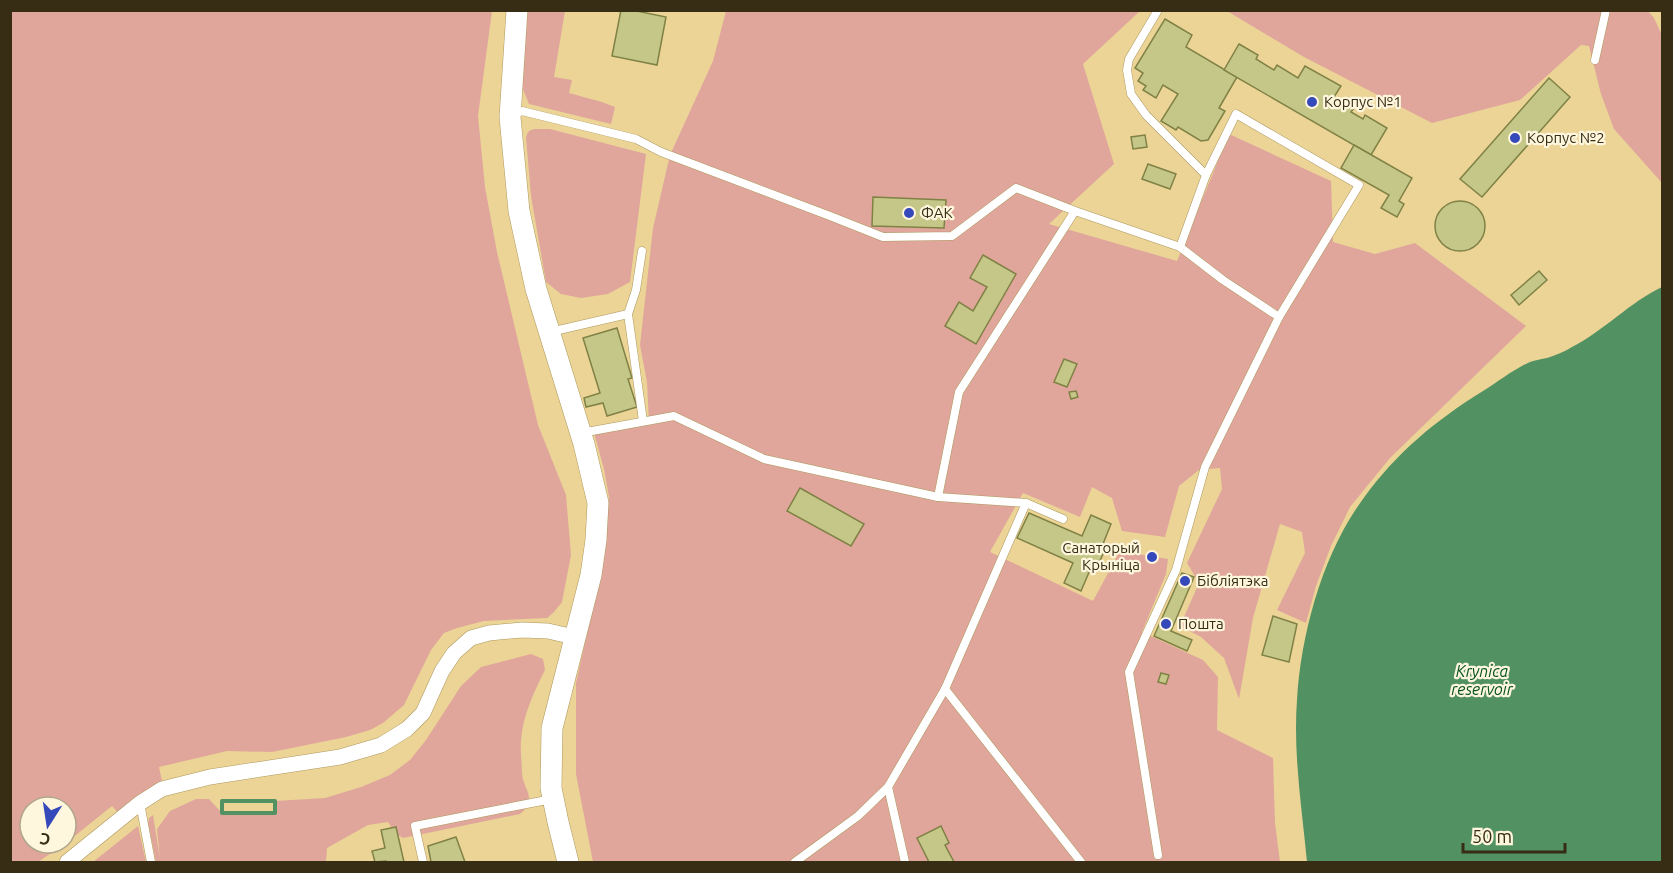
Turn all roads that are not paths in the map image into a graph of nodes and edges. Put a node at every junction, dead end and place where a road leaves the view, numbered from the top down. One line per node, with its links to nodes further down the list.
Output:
1 (517, 10): 5 (street)
2 (1158, 10): 6 (lane)
3 (1606, 10): 4 (lane)
4 (1595, 60)
5 (510, 117): 7 (lane); 12 (street)
6 (1206, 175): 8 (lane); 11 (lane)
7 (1075, 211): 8 (lane); 15 (lane)
8 (1180, 248): 11 (lane)
9 (642, 251): 10 (lane)
10 (628, 314): 12 (lane); 13 (lane)
11 (1279, 317): 23 (lane)
12 (549, 332): 14 (street)
13 (643, 421): 14 (lane); 15 (lane)
14 (580, 433): 18 (street)
15 (938, 497): 16 (lane)
16 (1026, 503): 17 (lane); 19 (lane)
17 (1063, 519)
18 (574, 637): 21 (street); 22 (street)
19 (945, 689): 20 (lane); 30 (lane)
20 (888, 787): 28 (lane); 29 (lane)
21 (553, 799): 26 (lane); 27 (street)
22 (140, 803): 24 (street); 25 (lane)
23 (1158, 855)
24 (67, 862)
25 (151, 862)
26 (423, 862)
27 (568, 862)
28 (795, 862)
29 (905, 862)
30 (1081, 862)

